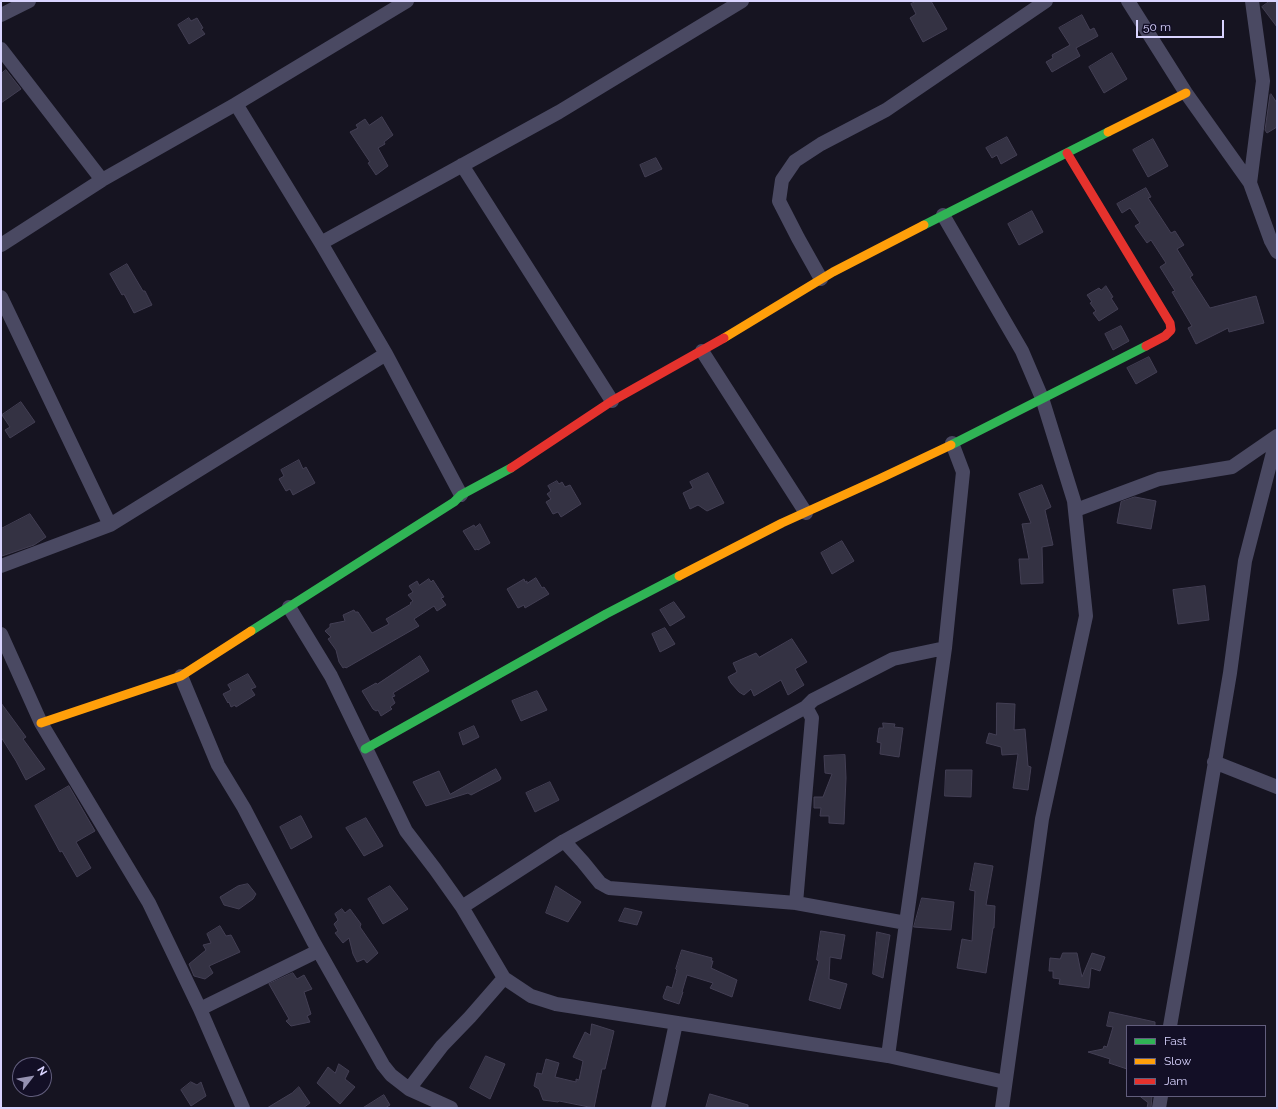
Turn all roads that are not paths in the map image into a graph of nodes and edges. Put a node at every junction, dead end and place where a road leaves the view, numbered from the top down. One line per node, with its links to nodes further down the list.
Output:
1 (29, 1): 7 (street)
2 (407, 1): 10 (street)
3 (742, 1): 12 (street)
4 (1046, 1): 19 (street)
5 (1128, 1): 9 (street)
6 (1252, 1): 14 (street)
7 (1, 16)
8 (1, 49): 13 (street)
9 (1186, 93): 11 (street); 14 (street)
10 (236, 104): 13 (street); 16 (street)
11 (1067, 153): 15 (street); 23 (street)
12 (462, 165): 16 (street); 24 (street)
13 (102, 180): 17 (street)
14 (1250, 183): 18 (street)
15 (943, 215): 19 (street); 23 (street)
16 (321, 243): 22 (street)
17 (1, 245)
18 (1277, 252)
19 (821, 279): 21 (street)
20 (1, 297): 30 (street)
21 (702, 351): 24 (street); 29 (street)
22 (386, 354): 27 (street); 30 (street)
23 (1042, 398): 26 (street); 28 (street)
24 (612, 401): 27 (street)
25 (1277, 436): 28 (street); 39 (street)
26 (952, 443): 29 (street); 34 (street)
27 (461, 495): 32 (street)
28 (1076, 510): 51 (street)
29 (806, 513): 38 (street)
30 (110, 525): 31 (street)
31 (1, 566)
32 (289, 607): 35 (street); 38 (street)
33 (1, 634): 37 (street)
34 (945, 648): 36 (street); 44 (street)
35 (181, 676): 37 (street); 45 (street)
36 (806, 707): 41 (street); 42 (street)
37 (41, 724): 47 (street)
38 (365, 749): 43 (street)
39 (1214, 762): 40 (street); 49 (street)
40 (1277, 787)
41 (564, 841): 42 (street); 43 (street)
42 (796, 903): 44 (street)
43 (462, 906): 46 (street)
44 (906, 923): 50 (street)
45 (318, 951): 47 (street); 52 (street)
46 (504, 978): 48 (street); 52 (street)
47 (200, 1009): 54 (street)
48 (676, 1022): 50 (street); 56 (street)
49 (1170, 1025)
50 (888, 1056): 51 (street)
51 (1005, 1082): 57 (street)
52 (409, 1089): 55 (street)
53 (1161, 1097): 58 (street)
54 (243, 1108)
55 (451, 1108)
56 (658, 1108)
57 (1002, 1108)
58 (1159, 1108)

